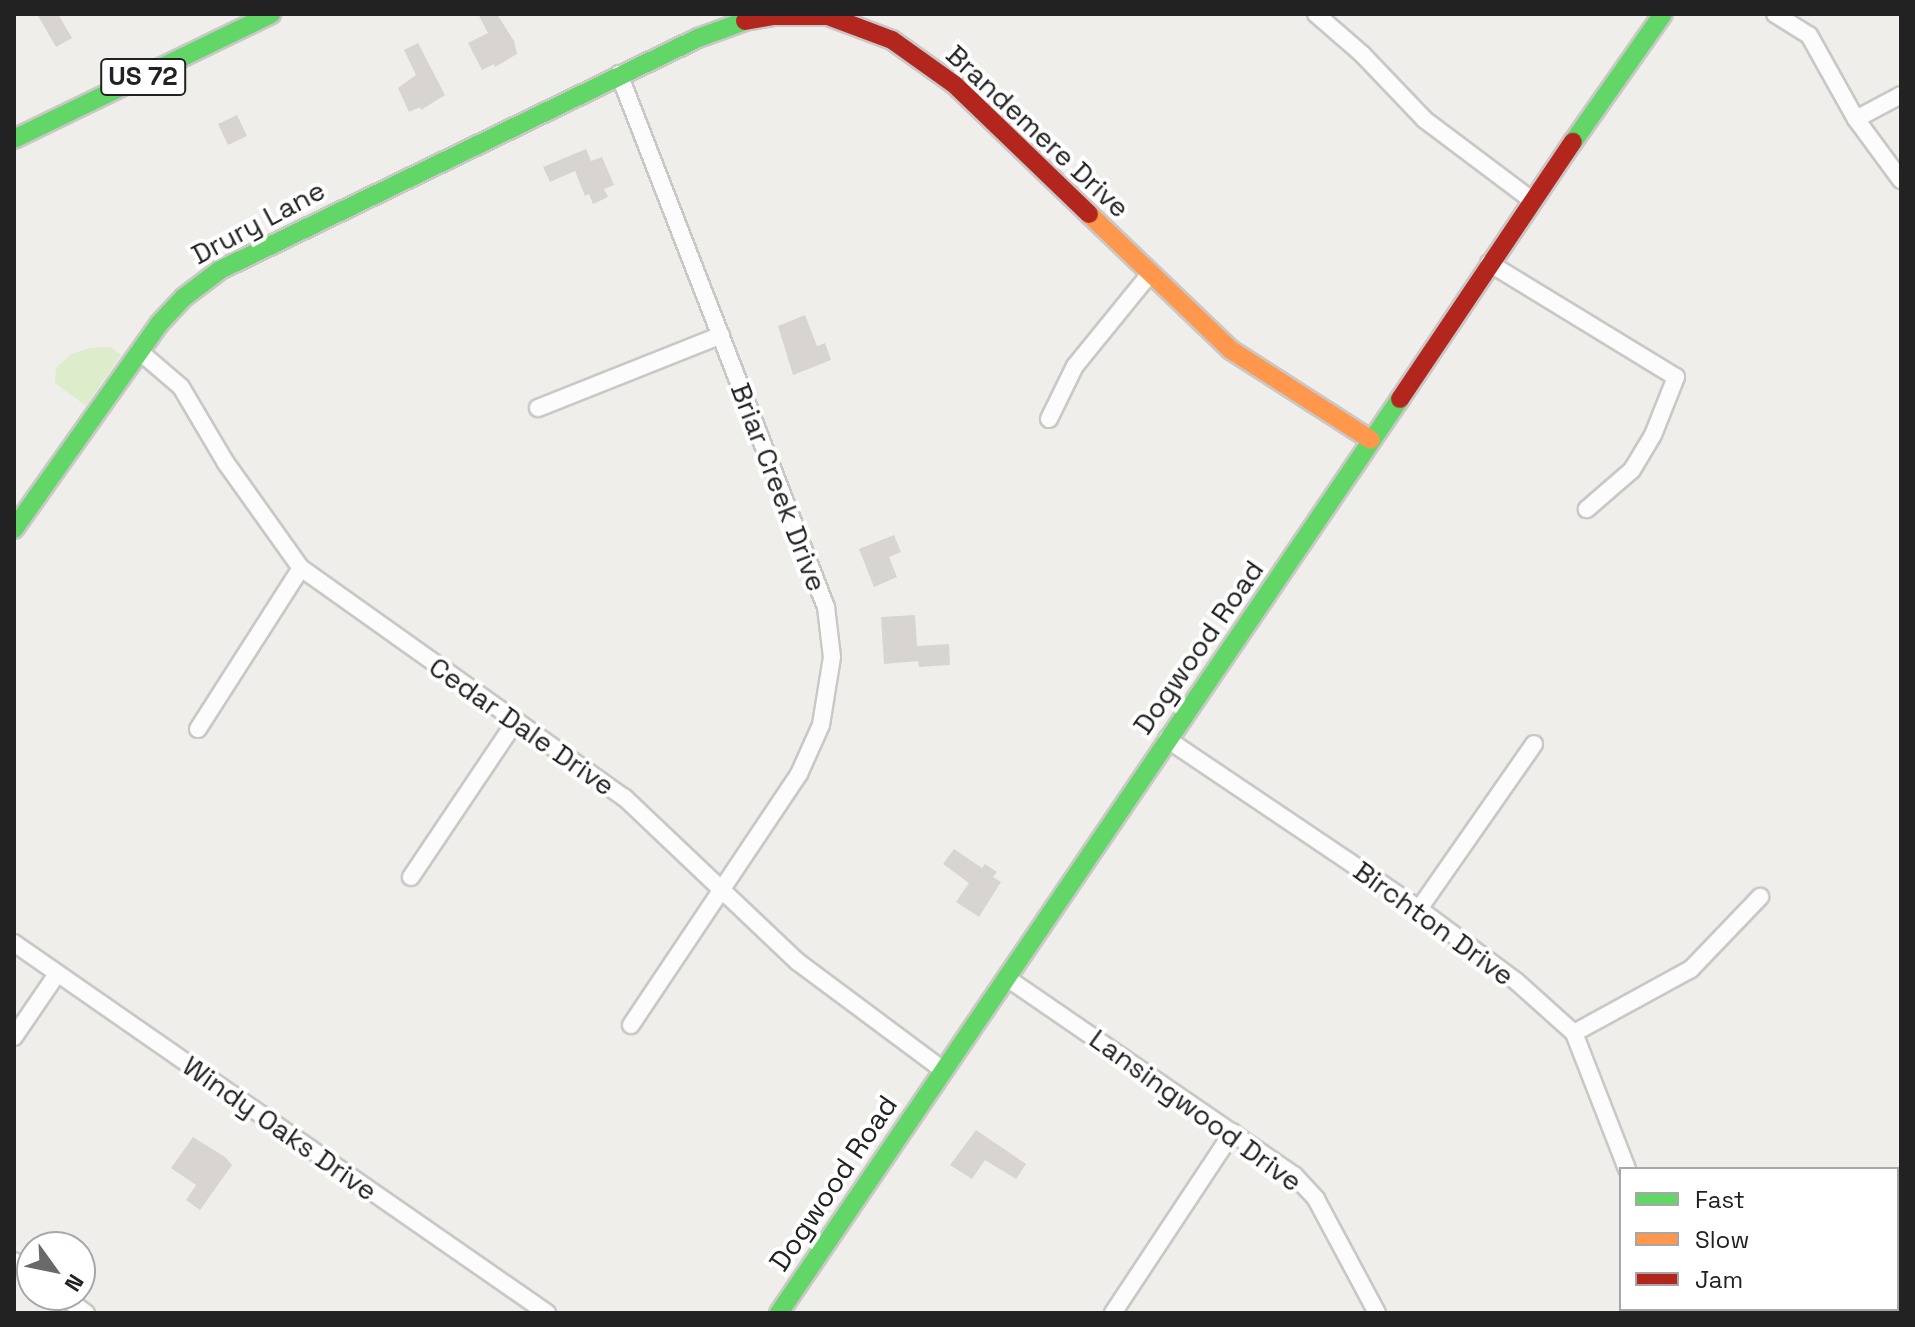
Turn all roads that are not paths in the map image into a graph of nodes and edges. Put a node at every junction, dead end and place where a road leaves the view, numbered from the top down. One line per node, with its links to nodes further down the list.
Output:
1 (271, 14): 8 (street, US 72)
2 (1316, 14): 10 (street)
3 (1663, 14): 10 (street, Dogwood Road)
4 (1775, 14): 7 (street)
5 (619, 74): 12 (street, Brandemere Drive); 13 (street, Briar Creek Drive); 14 (street, Drury Lane)
6 (1901, 95): 7 (street)
7 (1856, 119): 9 (street)
8 (14, 139)
9 (1901, 180)
10 (1533, 201): 11 (street, Dogwood Road)
11 (1489, 263): 17 (street, Dogwood Road); 18 (street)
12 (1149, 275): 16 (street); 17 (street, Brandemere Drive)
13 (721, 335): 15 (street); 26 (street, Briar Creek Drive)
14 (139, 351): 19 (street, Drury Lane); 20 (street, Cedar Dale Drive)
15 (538, 408)
16 (1049, 419)
17 (1371, 440): 23 (street, Dogwood Road)
18 (1587, 509)
19 (14, 529)
20 (301, 568): 21 (street, Cedar Dale Drive); 22 (street)
21 (515, 722): 25 (street); 26 (street, Cedar Dale Drive)
22 (198, 729)
23 (1167, 739): 28 (street, Birchton Drive); 31 (street, Dogwood Road)
24 (1534, 744): 28 (street)
25 (411, 877)
26 (721, 890): 32 (street, Briar Creek Drive); 35 (street, Cedar Dale Drive)
27 (1760, 897): 33 (street)
28 (1419, 909): 33 (street, Birchton Drive)
29 (14, 943): 30 (street, Windy Oaks Drive)
30 (57, 974): 34 (street); 38 (street, Windy Oaks Drive)
31 (1007, 978): 35 (street, Dogwood Road); 36 (street, Lansingwood Drive)
32 (631, 1025)
33 (1574, 1033): 37 (street, Birchton Drive)
34 (14, 1037)
35 (943, 1070): 39 (street, Dogwood Road)
36 (1233, 1132): 40 (street); 41 (street, Lansingwood Drive)
37 (1626, 1167)
38 (547, 1313)
39 (779, 1313)
40 (1113, 1313)
41 (1377, 1313)

